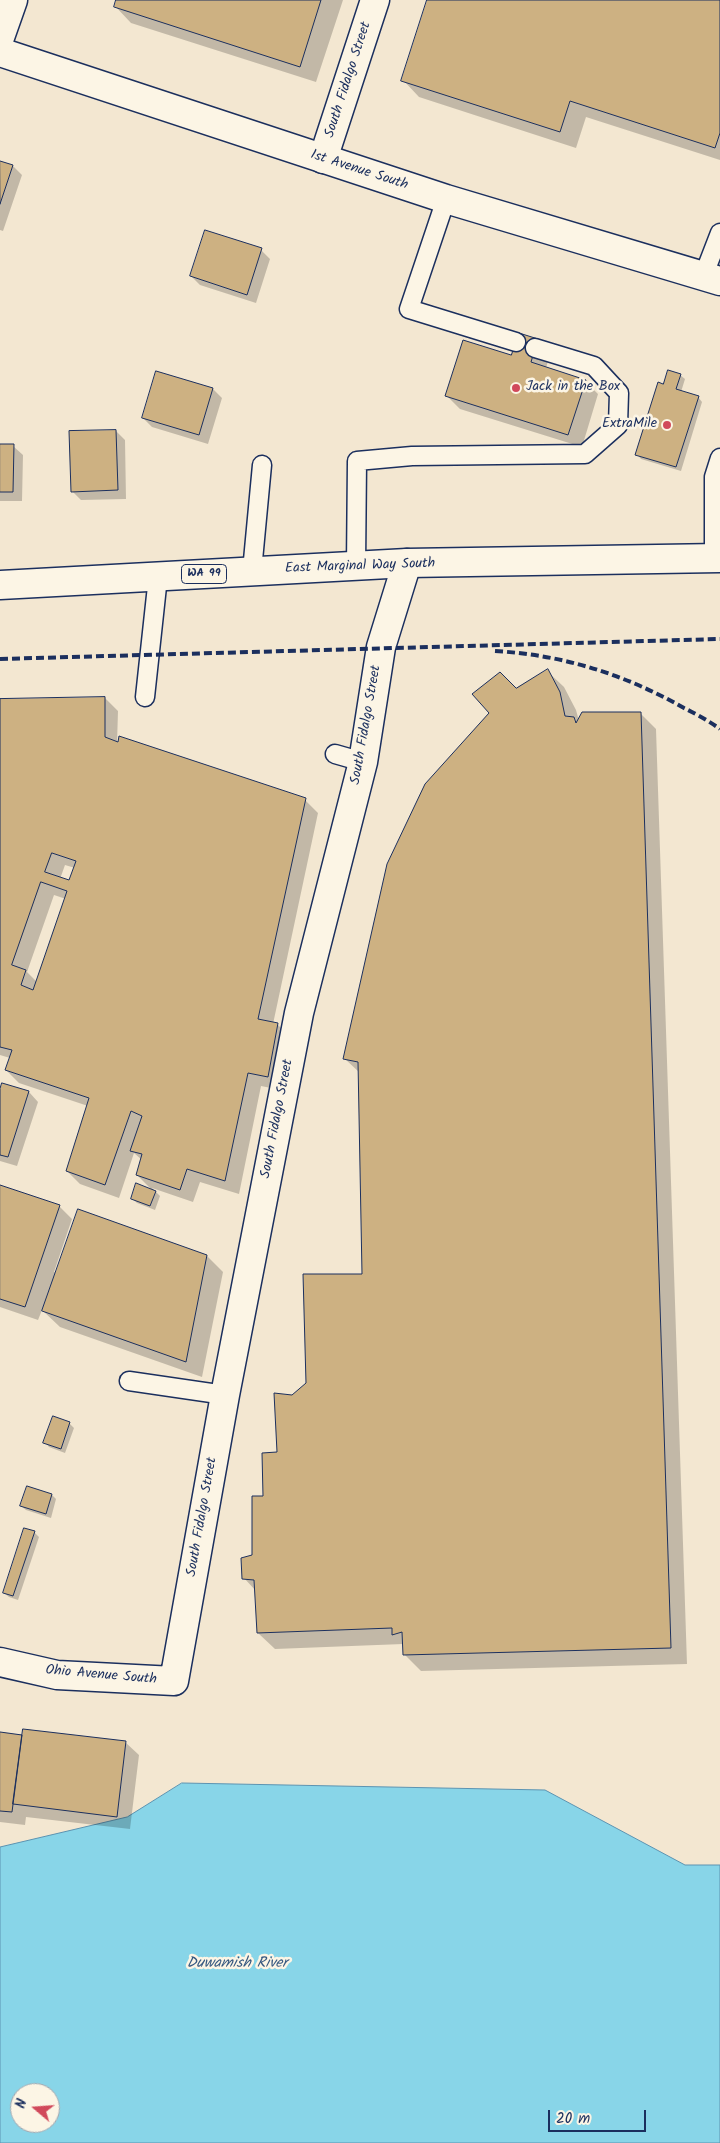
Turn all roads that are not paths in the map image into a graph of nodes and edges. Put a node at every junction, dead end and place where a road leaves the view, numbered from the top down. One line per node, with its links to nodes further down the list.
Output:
1 (13, 0): 3 (main road)
2 (375, 0): 5 (main road, South Fidalgo Street)
3 (0, 37)
4 (0, 52): 5 (main road, 1st Avenue South)
5 (324, 159): 6 (main road, 1st Avenue South)
6 (446, 199): 8 (main road, 1st Avenue South); 9 (lane)
7 (720, 233): 8 (lane)
8 (712, 279)
9 (516, 342)
10 (536, 348): 15 (lane)
11 (720, 458): 13 (lane)
12 (262, 465): 16 (lane)
13 (717, 558): 14 (main road, East Marginal Way South / WA 99)
14 (408, 564): 15 (main road, East Marginal Way South / WA 99); 21 (main road, South Fidalgo Street)
15 (356, 566): 16 (main road, East Marginal Way South / WA 99)
16 (252, 572): 17 (main road, East Marginal Way South / WA 99)
17 (158, 577): 18 (main road, East Marginal Way South / WA 99); 19 (lane)
18 (0, 585)
19 (146, 697)
20 (335, 754): 21 (lane)
21 (363, 762): 23 (main road, South Fidalgo Street)
22 (129, 1380): 23 (lane)
23 (225, 1395): 25 (main road, South Fidalgo Street)
24 (0, 1662): 25 (main road, Ohio Avenue South)
25 (174, 1681)

